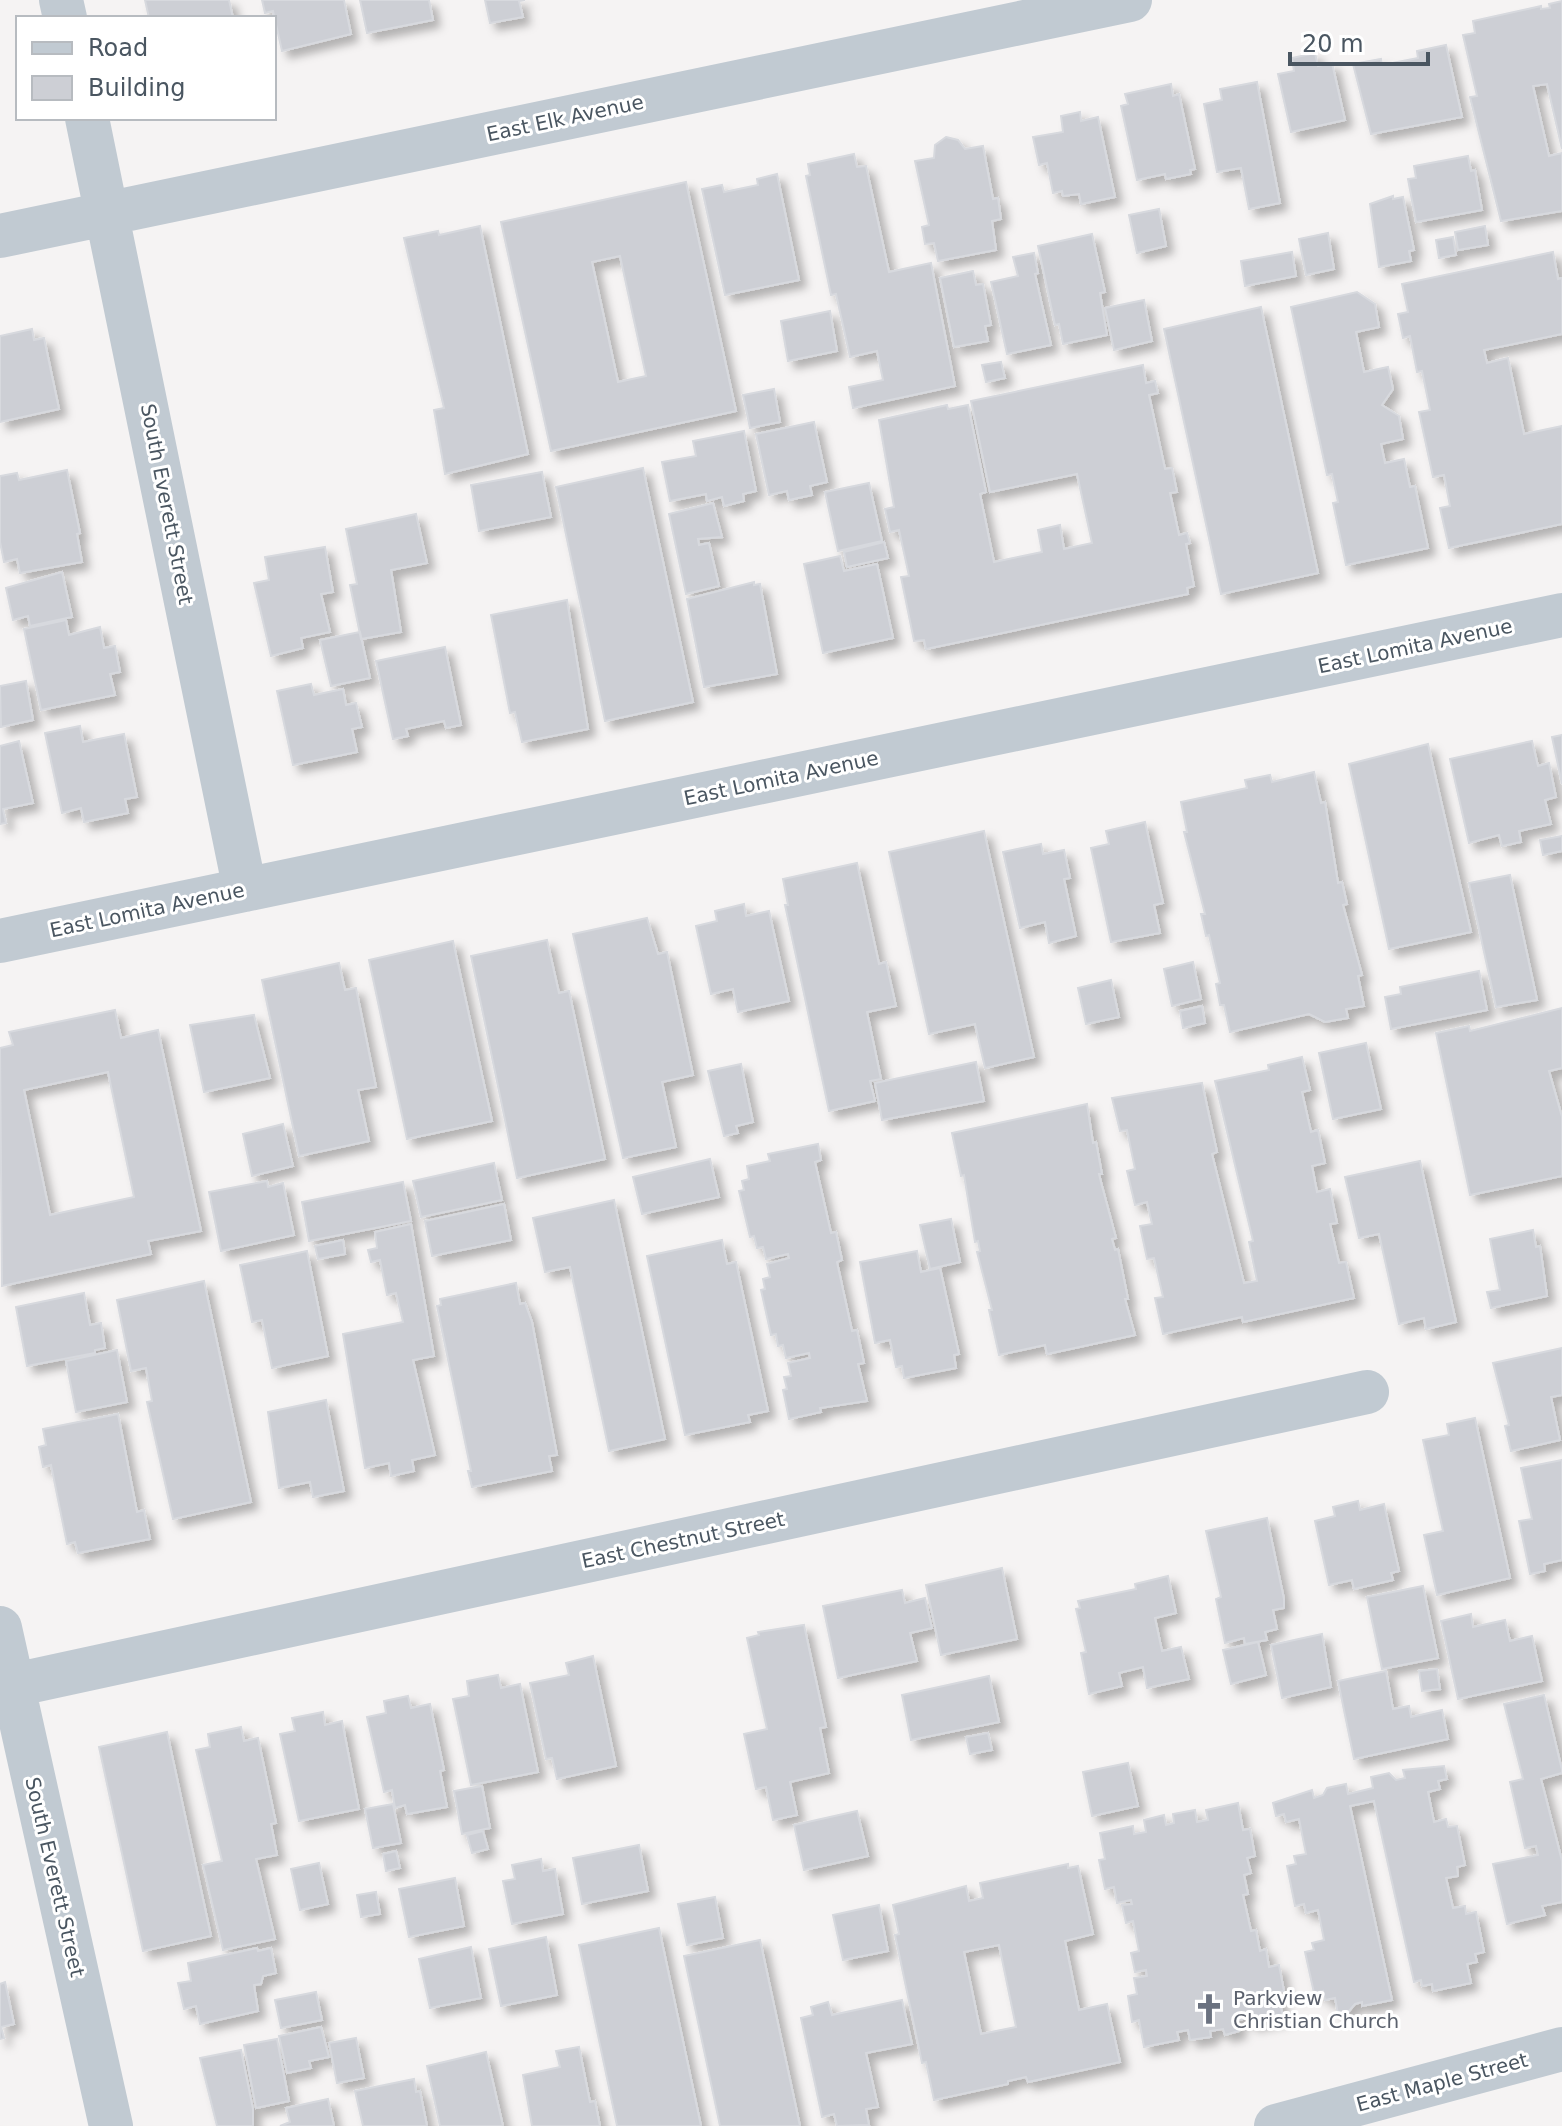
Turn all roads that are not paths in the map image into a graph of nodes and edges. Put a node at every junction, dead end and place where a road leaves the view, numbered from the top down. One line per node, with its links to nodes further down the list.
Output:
1 (1130, 0): 3 (street, East Elk Avenue)
2 (87, 120): 3 (street, South Everett Street)
3 (108, 214): 4 (street, East Elk Avenue); 6 (street, South Everett Street)
4 (0, 236)
5 (1562, 615): 6 (street, East Lomita Avenue)
6 (245, 890): 7 (street, East Lomita Avenue)
7 (0, 941)
8 (1367, 1392): 10 (street, East Chestnut Street)
9 (0, 1628): 10 (street, South Everett Street)
10 (6, 1686): 12 (street, South Everett Street)
11 (1561, 2054): 13 (street, East Maple Street)
12 (111, 2126)
13 (1276, 2126)

